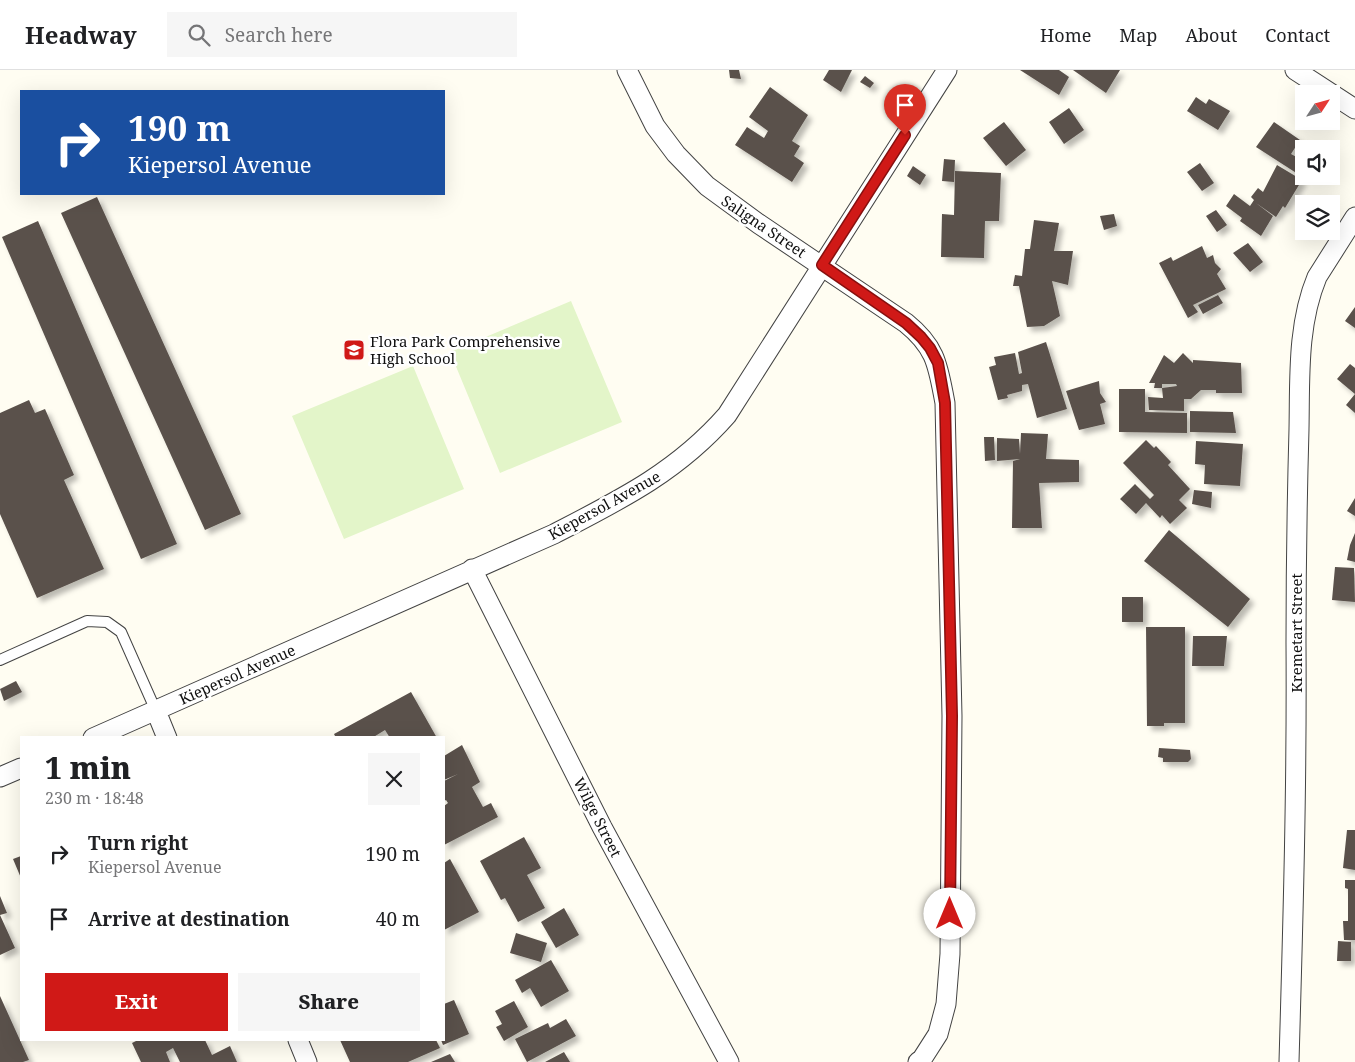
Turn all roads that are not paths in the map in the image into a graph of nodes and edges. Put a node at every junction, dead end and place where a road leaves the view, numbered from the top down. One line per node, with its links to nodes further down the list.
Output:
1 (627, 70): 6 (street, Saligna Street)
2 (947, 70): 6 (street, Kiepersol Avenue)
3 (1295, 70): 4 (street)
4 (1355, 110)
5 (1355, 217): 18 (street, Kremetart Street)
6 (822, 265): 7 (street, Kiepersol Avenue); 17 (street, Saligna Street)
7 (472, 569): 9 (street, Kiepersol Avenue); 16 (street, Wilge Street)
8 (0, 660): 9 (lane)
9 (156, 710): 10 (street, Kiepersol Avenue); 11 (street)
10 (98, 736)
11 (166, 736)
12 (20, 768): 13 (street)
13 (0, 777)
14 (298, 1041): 15 (street)
15 (307, 1062)
16 (730, 1062)
17 (918, 1062)
18 (1289, 1062)

